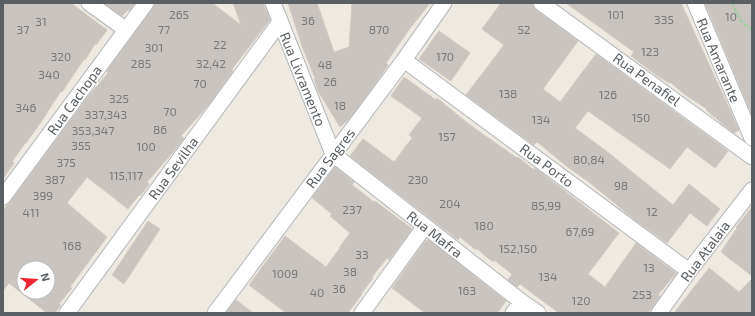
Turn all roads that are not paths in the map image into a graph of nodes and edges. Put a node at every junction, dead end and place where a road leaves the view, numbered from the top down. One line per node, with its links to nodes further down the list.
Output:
1 (89, 3): 8 (street)
2 (146, 3): 8 (street, Rua Cachopa)
3 (273, 3): 7 (street, Rua Livramento)
4 (444, 3): 9 (street, Rua Sagres)
5 (541, 3): 12 (street, Rua Penafiel)
6 (695, 3): 10 (street, Rua Amarante)
7 (280, 22): 11 (street, Rua Livramento); 18 (street, Rua Sevilha)
8 (125, 29): 14 (street, Rua Cachopa)
9 (404, 60): 11 (street, Rua Sagres); 16 (street, Rua Porto)
10 (752, 138)
11 (333, 154): 15 (street, Rua Mafra); 19 (street, Rua Sagres)
12 (752, 157)
13 (752, 190): 16 (street, Rua Atalaia)
14 (3, 197)
15 (425, 226): 17 (street, Rua Mafra); 20 (street)
16 (689, 271): 22 (street, Rua Atalaia)
17 (518, 307): 21 (street, Rua Mafra)
18 (67, 313)
19 (216, 313)
20 (362, 313)
21 (538, 313)
22 (660, 313)

